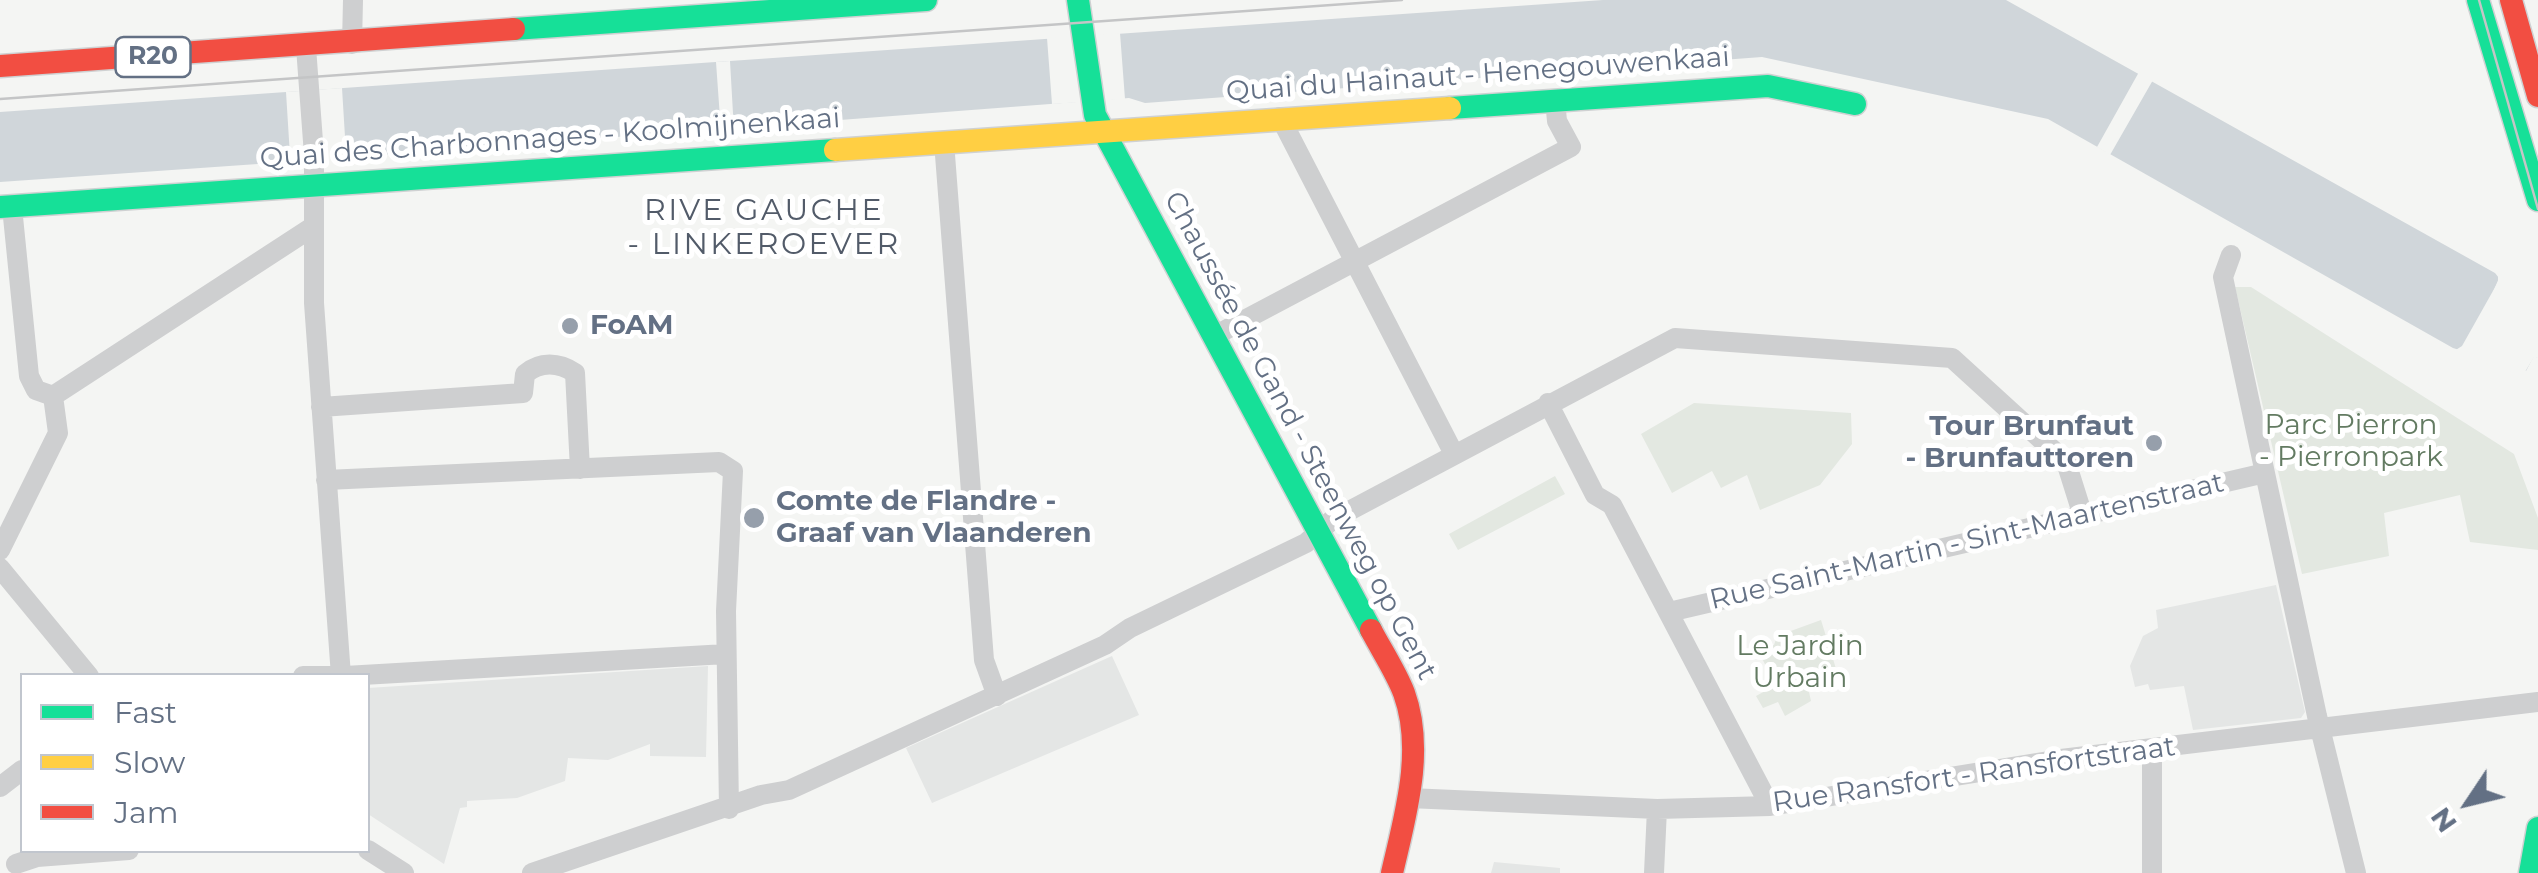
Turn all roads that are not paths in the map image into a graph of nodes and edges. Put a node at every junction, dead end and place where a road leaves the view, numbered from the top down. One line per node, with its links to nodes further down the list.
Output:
1 (353, 0): 7 (street)
2 (926, 0): 5 (street, R20)
3 (2478, 0): 17 (street)
4 (2511, 0): 10 (street)
5 (695, 8): 7 (street, R20)
6 (1081, 19): 14 (street, Chaussée de Gand - Steenweg op Gent)
7 (352, 44): 8 (street, R20)
8 (306, 48): 9 (street, R20); 16 (street)
9 (0, 66)
10 (2538, 96)
11 (1555, 100): 12 (street, Quai du Hainaut - Henegouwenkaai); 13 (street, Quai du Hainaut - Henegouwenkaai); 21 (street)
12 (1854, 104)
13 (1280, 117): 14 (street, Quai du Hainaut - Henegouwenkaai); 21 (street)
14 (1104, 130): 15 (street, Quai des Charbonnages - Koolmijnenkaai); 22 (street, Chaussée de Gand - Steenweg op Gent)
15 (944, 142): 16 (street, Quai des Charbonnages - Koolmijnenkaai); 39 (street)
16 (314, 186): 18 (street, Quai des Charbonnages - Koolmijnenkaai); 19 (street)
17 (2538, 200)
18 (6, 207): 23 (street)
19 (310, 228): 23 (street); 25 (street)
20 (2231, 255): 28 (street)
21 (1355, 261): 22 (street); 26 (street)
22 (1214, 336): 31 (street, Chaussée de Gand - Steenweg op Gent)
23 (54, 396): 32 (street)
24 (1548, 404): 26 (street); 30 (street); 34 (street)
25 (321, 408): 27 (street); 29 (street)
26 (1454, 454): 31 (street)
27 (580, 469): 29 (street); 35 (street)
28 (2265, 473): 30 (street, Rue Saint-Martin - Sint-Maartenstraat); 41 (street)
29 (326, 480): 37 (street)
30 (2083, 516): 34 (street, Rue Saint-Martin - Sint-Maartenstraat)
31 (1320, 531): 39 (street); 43 (street, Chaussée de Gand - Steenweg op Gent)
32 (0, 550)
33 (0, 568): 36 (street)
34 (1669, 612): 44 (street)
35 (726, 654): 38 (street); 45 (street)
36 (87, 673)
37 (342, 673)
38 (370, 674)
39 (997, 696): 45 (street)
40 (2538, 702): 41 (street, Rue Ransfort - Ransfortstraat)
41 (2322, 726): 42 (street, Rue Ransfort - Ransfortstraat); 56 (street)
42 (2152, 749): 44 (street, Rue Ransfort - Ransfortstraat); 55 (street)
43 (1409, 798): 46 (street, Rue Ransfort - Ransfortstraat); 53 (street, Chaussée de Gand - Steenweg op Gent)
44 (1770, 806): 46 (street, Rue Ransfort - Ransfortstraat)
45 (729, 809): 52 (street)
46 (1656, 809): 54 (street)
47 (2538, 828): 57 (street)
48 (370, 851): 51 (street)
49 (84, 853): 50 (street)
50 (10, 864)
51 (404, 873)
52 (532, 873)
53 (1392, 873)
54 (1654, 873)
55 (2152, 873)
56 (2356, 873)
57 (2530, 873)

